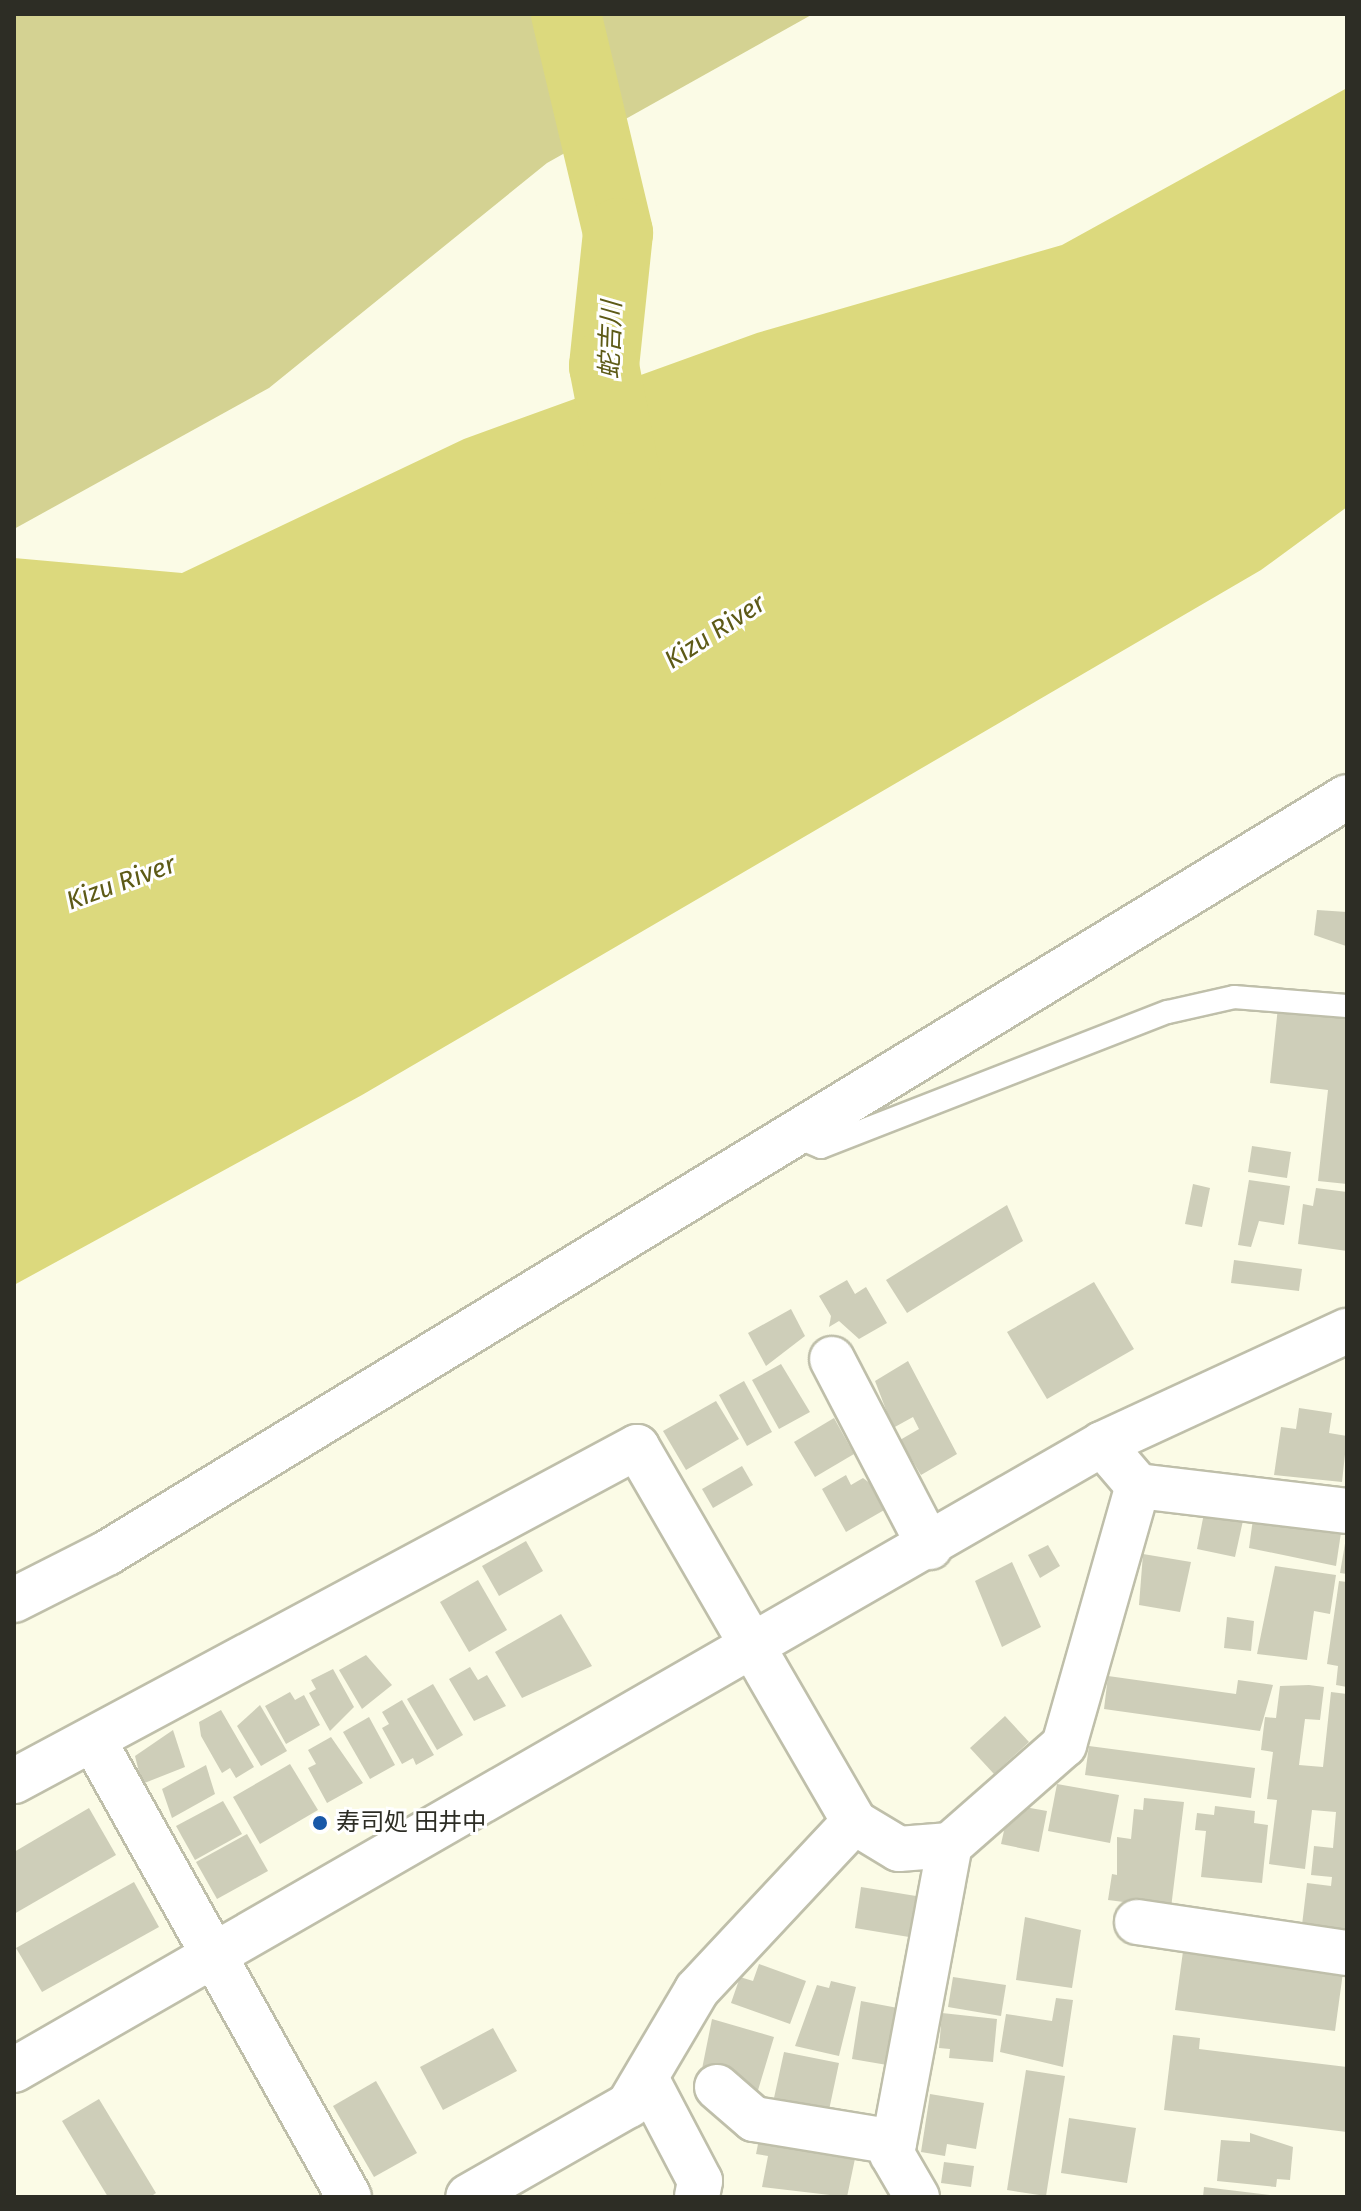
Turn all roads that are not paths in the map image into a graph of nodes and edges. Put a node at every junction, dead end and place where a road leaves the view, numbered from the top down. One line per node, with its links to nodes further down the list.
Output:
1 (1347, 797): 3 (street)
2 (1347, 1006): 3 (lane)
3 (795, 1136): 10 (street)
4 (1347, 1331): 6 (street)
5 (832, 1359): 9 (street)
6 (1102, 1444): 7 (street); 9 (street)
7 (1138, 1486): 8 (street); 15 (street)
8 (1347, 1511)
9 (930, 1547): 11 (street)
10 (14, 1600)
11 (753, 1648): 12 (street); 14 (street); 18 (street)
12 (95, 1743): 13 (street); 18 (street)
13 (14, 1781)
14 (854, 1822): 15 (street); 20 (street)
15 (950, 1845): 22 (street)
16 (1137, 1922): 17 (street)
17 (1347, 1953)
18 (215, 1954): 19 (street); 23 (street)
19 (14, 2070)
20 (647, 2080): 24 (street); 25 (street)
21 (717, 2087): 22 (street)
22 (894, 2142): 26 (street)
23 (349, 2197)
24 (468, 2197)
25 (697, 2197)
26 (917, 2197)

